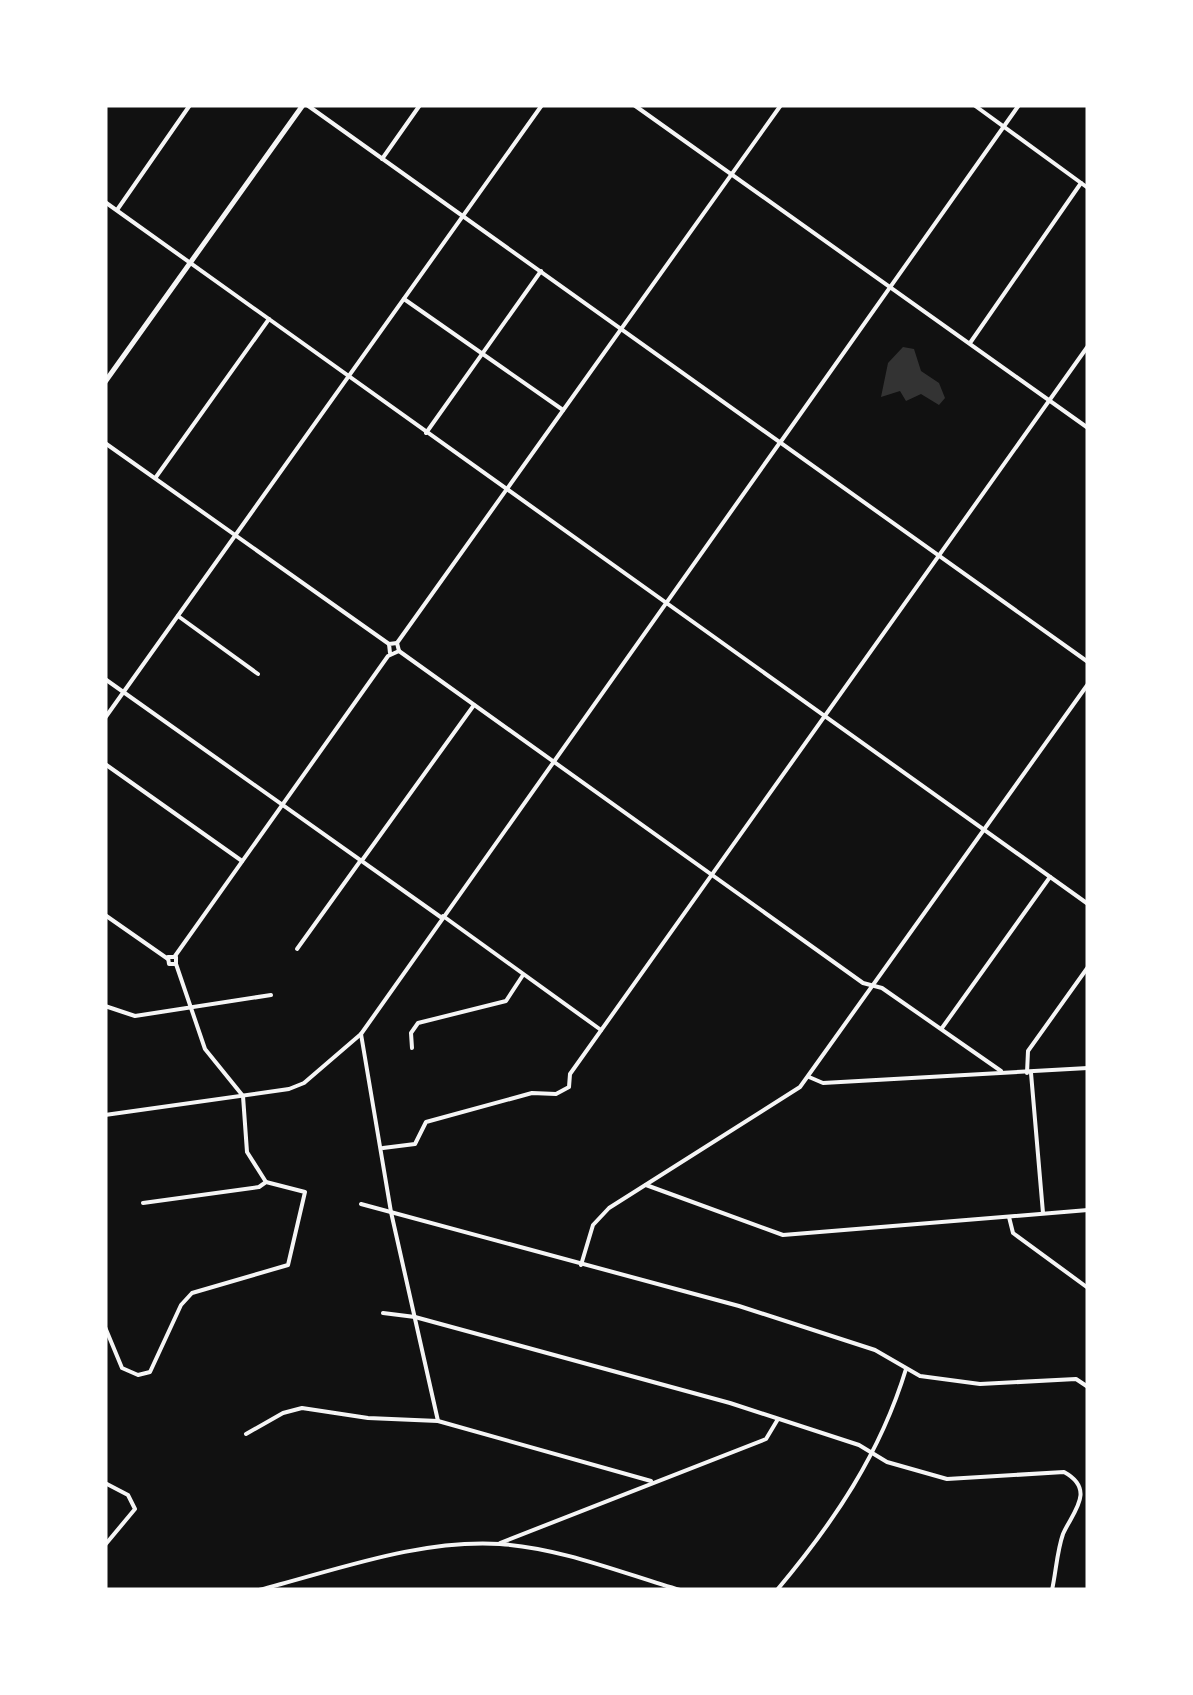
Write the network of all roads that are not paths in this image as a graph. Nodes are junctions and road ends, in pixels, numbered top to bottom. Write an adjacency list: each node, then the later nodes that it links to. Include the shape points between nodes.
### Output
1 (190, 105): 15 (street)
2 (305, 105): 10 (street); 17 (main road)
3 (420, 105): 10 (street)
4 (542, 105): 16 (street)
5 (634, 105): 11 (street)
6 (781, 105): 11 (street)
7 (974, 105): 9 (street)
8 (1019, 105): 9 (street)
9 (1004, 126): 12 (street); 19 (street)
10 (382, 159): 16 (street)
11 (732, 174): 19 (street); 22 (street)
12 (1081, 183): 13 (street); 23 (street)
13 (1088, 188)
14 (105, 202): 15 (street)
15 (116, 210): 17 (street)
16 (463, 216): 18 (street); 20 (street)
17 (191, 262): 21 (street); 27 (main road)
18 (542, 271): 22 (street); 25 (street)
19 (891, 286): 23 (street); 32 (street)
20 (404, 298): 25 (street); 26 (street)
21 (270, 318): 26 (street); 34 (street)
22 (622, 328): 29 (street); 32 (street)
23 (970, 343): 28 (street)
24 (1088, 346): 28 (street)
25 (483, 354): 29 (street); 31 (street)
26 (348, 376): 31 (street); 36 (street)
27 (105, 382)
28 (1049, 399): 30 (street); 37 (street)
29 (563, 410): 35 (street)
30 (1088, 428)
31 (426, 433): 35 (street)
32 (782, 440): 37 (street); 38 (street)
33 (105, 443): 34 (street)
34 (155, 478): 36 (street)
35 (506, 490): 38 (street); 40 (street)
36 (236, 535): 39 (street); 41 (street)
37 (939, 554): 44 (street); 50 (street)
38 (665, 604): 50 (street); 52 (street)
39 (178, 616): 45 (street); 48 (street)
40 (398, 643): 41 (street); 42 (street)
41 (389, 644): 43 (street)
42 (399, 651): 43 (street); 49 (street)
43 (390, 653): 54 (street)
44 (1088, 662)
45 (258, 674)
46 (105, 679): 48 (street)
47 (1088, 684): 55 (street)
48 (123, 692): 51 (street); 54 (street)
49 (474, 705): 52 (street); 56 (street)
50 (824, 716): 55 (street); 58 (street)
51 (105, 718)
52 (552, 762): 58 (street); 62 (street)
53 (105, 764): 57 (street)
54 (280, 804): 56 (street); 57 (street)
55 (982, 829): 59 (street); 69 (street)
56 (361, 860): 62 (street); 63 (street)
57 (242, 861): 64 (street)
58 (712, 875): 69 (street); 74 (street)
59 (1050, 877): 60 (street); 73 (street)
60 (1088, 904)
61 (105, 915): 65 (street)
62 (443, 917): 68 (street); 75 (street)
63 (297, 949)
64 (175, 956): 65 (street); 66 (street)
65 (168, 959): 66 (street)
66 (176, 964): 72 (street)
67 (1088, 968): 79 (street, via 1028,1052)
68 (524, 974): 74 (street); 76 (street, via 506,1001 418,1023)
69 (872, 986): 73 (street); 80 (street)
70 (271, 995): 72 (street)
71 (105, 1006): 72 (street, via 130,1016)
72 (194, 1008): 81 (street, via 205,1049)
73 (941, 1029): 78 (street)
74 (601, 1030): 83 (street, via 570,1074 569,1086 556,1094 518,1096 426,1122 415,1144)
75 (361, 1034): 81 (street, via 304,1083); 83 (street)
76 (412, 1048)
77 (1088, 1068): 79 (street)
78 (1000, 1071): 79 (street); 80 (street, via 823,1083)
79 (1029, 1073): 90 (street)
80 (809, 1076): 85 (street)
81 (243, 1096): 82 (street); 84 (street, via 248,1152)
82 (105, 1115)
83 (383, 1148): 89 (street)
84 (266, 1182): 86 (street); 96 (street, via 305,1192 288,1266 192,1293 150,1372 122,1368)
85 (646, 1185): 91 (street, via 783,1235); 92 (street, via 599,1218)
86 (144, 1202)
87 (361, 1204): 89 (street)
88 (1088, 1210): 90 (street)
89 (391, 1212): 92 (street); 95 (street)
90 (1043, 1214): 91 (street)
91 (1008, 1217): 93 (street, via 1013,1233)
92 (581, 1265): 97 (street, via 739,1306 876,1350)
93 (1088, 1288)
94 (382, 1314): 95 (street)
95 (415, 1317): 101 (street); 102 (street)
96 (105, 1327)
97 (906, 1369): 99 (street, via 974,1384); 104 (street)
98 (1088, 1375): 99 (street)
99 (1076, 1378): 100 (street)
100 (1088, 1387)
101 (778, 1419): 104 (street); 105 (street, via 766,1439)
102 (438, 1420): 103 (street, via 302,1408); 105 (street)
103 (246, 1434)
104 (874, 1454): 111 (street, via 826,1533); 112 (street, via 951,1480 1056,1470 1070,1475 1078,1485 1076,1517 1064,1530)
105 (651, 1481): 108 (street)
106 (105, 1483): 107 (street, via 128,1495 135,1510)
107 (105, 1544)
108 (499, 1544): 109 (street, via 423,1549); 110 (street)
109 (259, 1590)
110 (680, 1590)
111 (777, 1590)
112 (1052, 1590)

